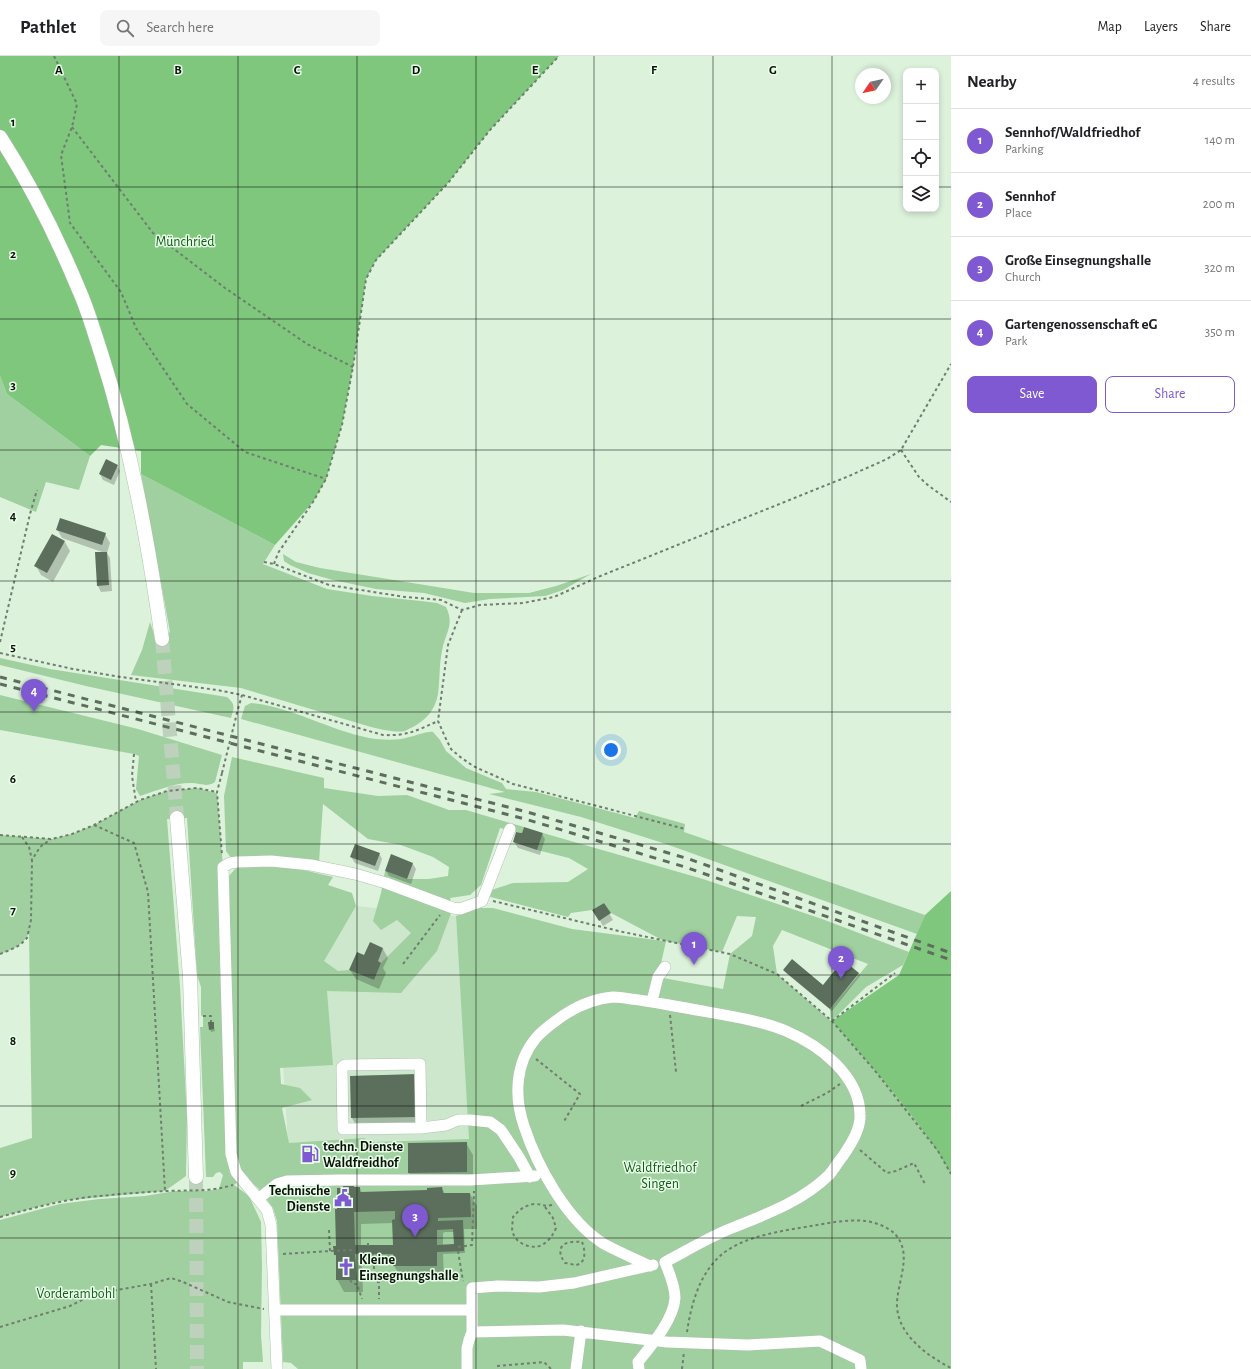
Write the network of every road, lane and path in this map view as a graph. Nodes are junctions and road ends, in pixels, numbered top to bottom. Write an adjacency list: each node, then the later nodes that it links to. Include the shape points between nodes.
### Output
1 (559, 56): 6 (path, via 490,130 448,183 376,260 366,279)
2 (56, 57): 3 (path, via 77,104)
3 (72, 128): 6 (path, via 153,233 225,288 307,344); 8 (path, via 60,155 70,223 121,292 136,328 187,404 245,452)
4 (0, 137): 14 (main road, via 40,206 79,290 114,391 146,534)
5 (951, 364): 7 (path)
6 (353, 367): 8 (path, via 342,425)
7 (901, 450): 10 (path, via 919,477); 13 (path, via 849,476 554,597 523,603 480,605)
8 (326, 479): 12 (path, via 278,553)
9 (37, 490): 15 (path)
10 (951, 502)
11 (264, 562): 12 (path)
12 (274, 564): 13 (path, via 329,585 441,600)
13 (462, 610): 18 (path, via 448,645)
14 (162, 639)
15 (0, 642)
16 (0, 653): 17 (path, via 73,670)
17 (242, 695): 18 (path, via 383,735 398,736 410,733); 20 (path, bridge)
18 (438, 721): 25 (path, via 452,749 459,756 473,766 513,784)
19 (134, 754): 21 (path, via 132,776)
20 (217, 792): 21 (path, via 197,788 167,791); 30 (path)
21 (136, 802): 23 (path)
22 (176, 818): 49 (main road, via 190,977)
23 (94, 825): 28 (path); 54 (path, via 134,843 148,892)
24 (510, 829): 31 (lane)
25 (685, 829)
26 (0, 835): 27 (path)
27 (22, 837): 28 (path); 29 (path, via 29,847)
28 (52, 839): 29 (path, via 40,847)
29 (32, 860): 33 (path, via 31,920 27,938 20,945)
30 (223, 867): 32 (lane, via 237,862 271,861 311,865 386,883); 51 (lane, via 232,1154 236,1172)
31 (482, 901): 32 (lane, via 460,909); 39 (path, via 495,901 622,932 730,954 777,974)
32 (447, 906): 34 (path)
33 (0, 954)
34 (403, 964)
35 (665, 967): 37 (lane, via 658,977)
36 (895, 973): 39 (path)
37 (652, 1001): 38 (lane); 40 (lane, via 614,997 586,1002 545,1029)
38 (667, 1004): 41 (path, via 672,1024); 42 (lane, via 730,1016 787,1031 817,1047)
39 (832, 1021): 47 (path, via 938,1151)
40 (528, 1052): 44 (path, via 580,1094); 48 (lane, via 518,1077 519,1111 531,1146)
41 (676, 1072)
42 (848, 1076): 43 (path, via 827,1093); 68 (lane, via 856,1093 861,1114 857,1133 831,1173 783,1208 726,1231)
43 (801, 1106)
44 (563, 1123)
45 (421, 1128): 45 (lane, via 343,1129 342,1068 346,1065 420,1064); 50 (lane, via 446,1125 458,1120 490,1122 501,1130)
46 (868, 1157): 53 (path, via 886,1173 914,1163)
47 (951, 1174)
48 (546, 1176): 50 (lane); 56 (lane)
49 (196, 1177)
50 (530, 1177): 52 (lane)
51 (242, 1179): 54 (path, via 220,1189); 55 (lane)
52 (474, 1180): 55 (lane, via 287,1181 277,1184); 62 (path, via 472,1245)
53 (924, 1184)
54 (165, 1191): 58 (path, via 60,1201)
55 (258, 1199): 67 (lane, via 267,1210)
56 (563, 1202): 57 (path); 60 (lane, via 582,1226)
57 (546, 1206): 57 (path, via 536,1204 522,1208 513,1217 513,1233 518,1242 529,1247 541,1246 551,1238 556,1228)
58 (0, 1218)
59 (329, 1230): 64 (path)
60 (594, 1235): 61 (path); 69 (lane, via 602,1243)
61 (582, 1242): 61 (path, via 565,1243 561,1248 560,1256 566,1263 581,1263 585,1249)
62 (458, 1246)
63 (355, 1250): 64 (path)
64 (330, 1251): 67 (path)
65 (458, 1251): 72 (path, via 463,1283)
66 (373, 1254): 75 (path, via 375,1282 379,1282)
67 (272, 1255): 73 (lane)
68 (665, 1262): 69 (lane); 80 (lane, via 675,1298 670,1316)
69 (650, 1266): 72 (lane, via 574,1283 539,1287)
70 (350, 1280): 74 (path, via 357,1284 362,1296)
71 (151, 1284): 73 (path, via 171,1278 228,1302); 77 (path, via 94,1294 70,1306); 84 (path)
72 (472, 1288): 76 (lane)
73 (275, 1310): 74 (lane); 85 (lane)
74 (363, 1310): 75 (lane)
75 (379, 1310): 76 (lane)
76 (472, 1310): 79 (lane)
77 (0, 1327)
78 (580, 1331): 79 (lane); 80 (lane); 88 (lane)
79 (472, 1332): 86 (lane, via 468,1340)
80 (655, 1340): 81 (lane); 89 (lane, via 638,1362)
81 (685, 1343): 83 (path, via 695,1297 703,1279 720,1256 755,1237 832,1222 866,1221 894,1233 902,1246 904,1257 897,1307 901,1322 922,1350); 90 (path); 91 (lane, via 748,1345 820,1341 860,1360)
82 (497, 1366): 87 (path, via 544,1362)
83 (951, 1368)
84 (156, 1369)
85 (277, 1369)
86 (467, 1369)
87 (551, 1369)
88 (576, 1369)
89 (639, 1369)
90 (682, 1369)
91 (861, 1369)

